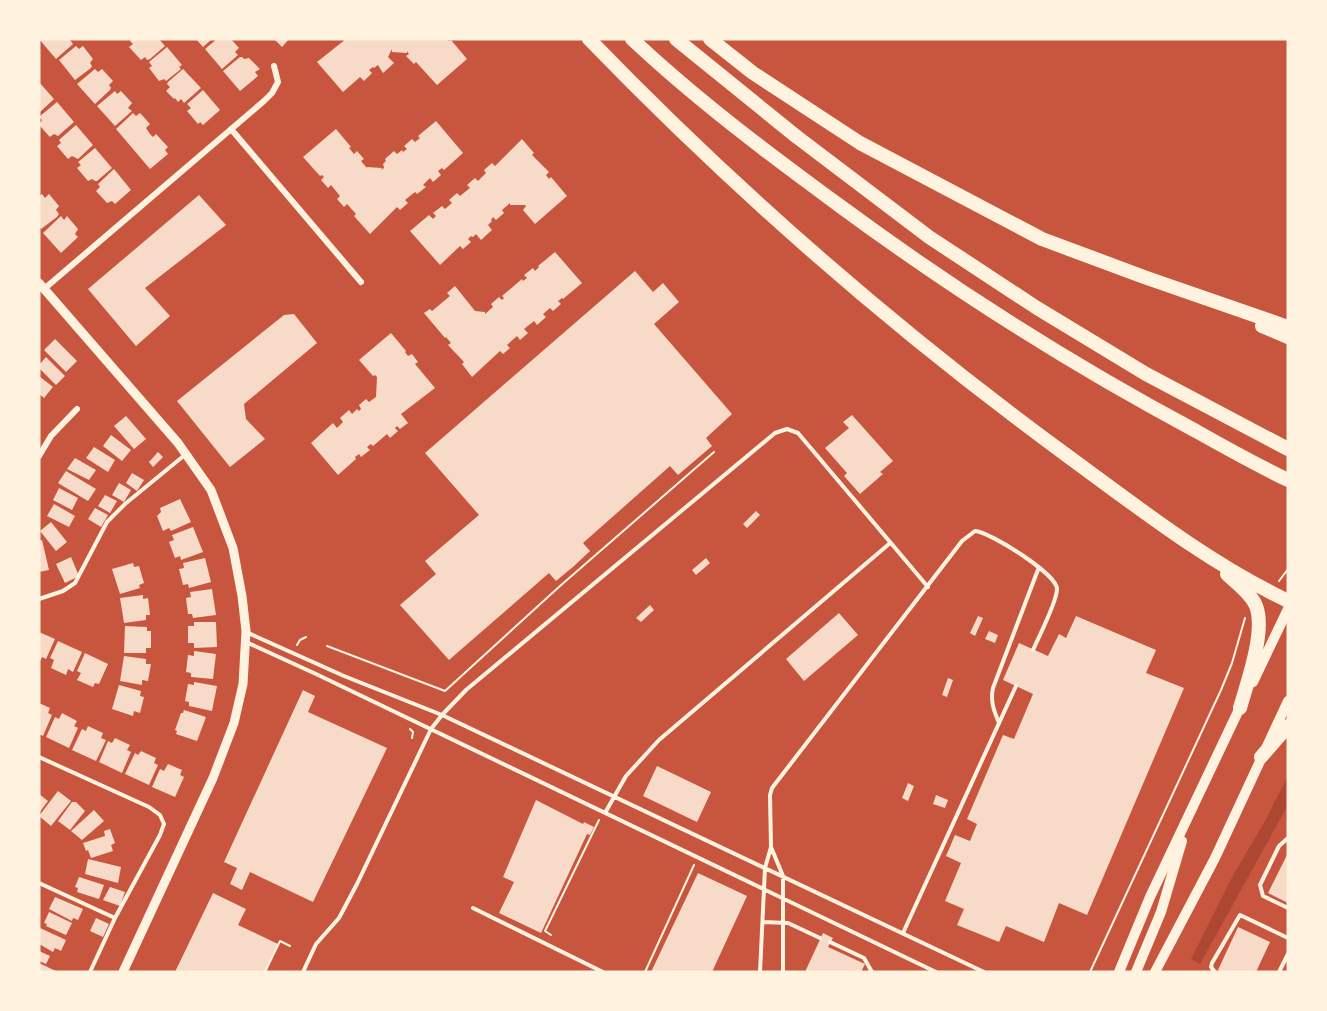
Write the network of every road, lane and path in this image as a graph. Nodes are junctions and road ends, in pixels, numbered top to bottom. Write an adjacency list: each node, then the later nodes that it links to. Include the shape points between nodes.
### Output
1 (589, 39): 21 (highway, via 716,162 872,303 1029,428)
2 (632, 39): 19 (highway, via 770,155 910,258 1132,398)
3 (676, 39): 13 (highway, via 929,237 1146,374)
4 (710, 39): 7 (highway, via 753,73 869,149 1042,239)
5 (274, 66): 6 (street, via 278,75 276,87)
6 (231, 129): 8 (street); 9 (street)
7 (1144, 277): 10 (highway); 11 (highway)
8 (361, 282)
9 (40, 284): 15 (street)
10 (1288, 327)
11 (1288, 337)
12 (77, 409): 16 (street, via 51,436)
13 (1288, 449)
14 (714, 452): 18 (path)
15 (186, 454): 28 (lane, via 116,512 102,530 75,584); 32 (street, via 211,490 233,548)
16 (39, 456)
17 (695, 461): 18 (path)
18 (699, 466): 25 (path)
19 (1288, 480)
20 (889, 544): 27 (lane); 41 (lane, via 798,433 782,429 466,690); 47 (lane, via 659,740 631,770)
21 (1208, 556): 29 (highway); 40 (highway, via 1257,607 1258,638)
22 (574, 566): 25 (path)
23 (1040, 567): 27 (lane, via 975,531 962,541); 37 (lane, via 1057,587); 42 (lane, via 993,688 993,710)
24 (1288, 569): 26 (path)
25 (578, 571): 36 (path, via 445,691)
26 (1277, 583)
27 (928, 587): 52 (lane, via 772,788)
28 (39, 599)
29 (1288, 601)
30 (1288, 609): 40 (main road)
31 (1252, 613): 82 (path, via 1245,618 1221,690)
32 (246, 631): 34 (street); 41 (lane)
33 (306, 637): 35 (path)
34 (245, 642): 44 (lane); 72 (street, via 243,684 222,756)
35 (297, 645)
36 (327, 646)
37 (1033, 650)
38 (1016, 686): 42 (lane)
39 (1288, 701): 46 (main road)
40 (1240, 708): 48 (main road)
41 (442, 715): 44 (lane); 47 (lane)
42 (999, 723): 64 (lane)
43 (1288, 726): 46 (highway)
44 (431, 729): 49 (lane); 74 (lane, via 357,884 339,918 316,944)
45 (39, 757): 61 (lane, via 160,815 164,824 160,835)
46 (1261, 757): 85 (main road, via 1215,858)
47 (614, 796): 49 (lane); 54 (lane)
48 (1194, 803): 83 (main road); 84 (main road, via 1161,912)
49 (605, 813): 57 (lane)
50 (599, 820): 65 (path, via 545,932)
51 (1288, 838): 60 (lane, via 1260,885 1263,896)
52 (771, 847): 54 (lane); 55 (lane)
53 (694, 865): 76 (path)
54 (765, 868): 55 (lane); 57 (lane)
55 (783, 876): 58 (lane); 64 (lane)
56 (39, 883): 61 (lane)
57 (765, 889): 58 (lane); 62 (lane)
58 (784, 898): 63 (lane); 80 (lane)
59 (473, 908): 75 (lane)
60 (1288, 908)
61 (115, 918): 71 (lane)
62 (763, 921): 63 (lane); 77 (lane)
63 (783, 922): 66 (lane); 78 (lane)
64 (903, 933): 81 (lane)
65 (551, 935)
66 (820, 938)
67 (1288, 938): 86 (lane, via 1240,915 1212,963)
68 (830, 942): 79 (lane, via 864,958)
69 (290, 946): 73 (path, via 280,941)
70 (1288, 954): 87 (lane)
71 (90, 972)
72 (123, 972)
73 (266, 972)
74 (303, 972)
75 (603, 972)
76 (645, 972)
77 (759, 972)
78 (783, 972)
79 (872, 972)
80 (936, 972)
81 (984, 972)
82 (1090, 972)
83 (1119, 972)
84 (1137, 972)
85 (1155, 972)
86 (1215, 972)
87 (1279, 972)

